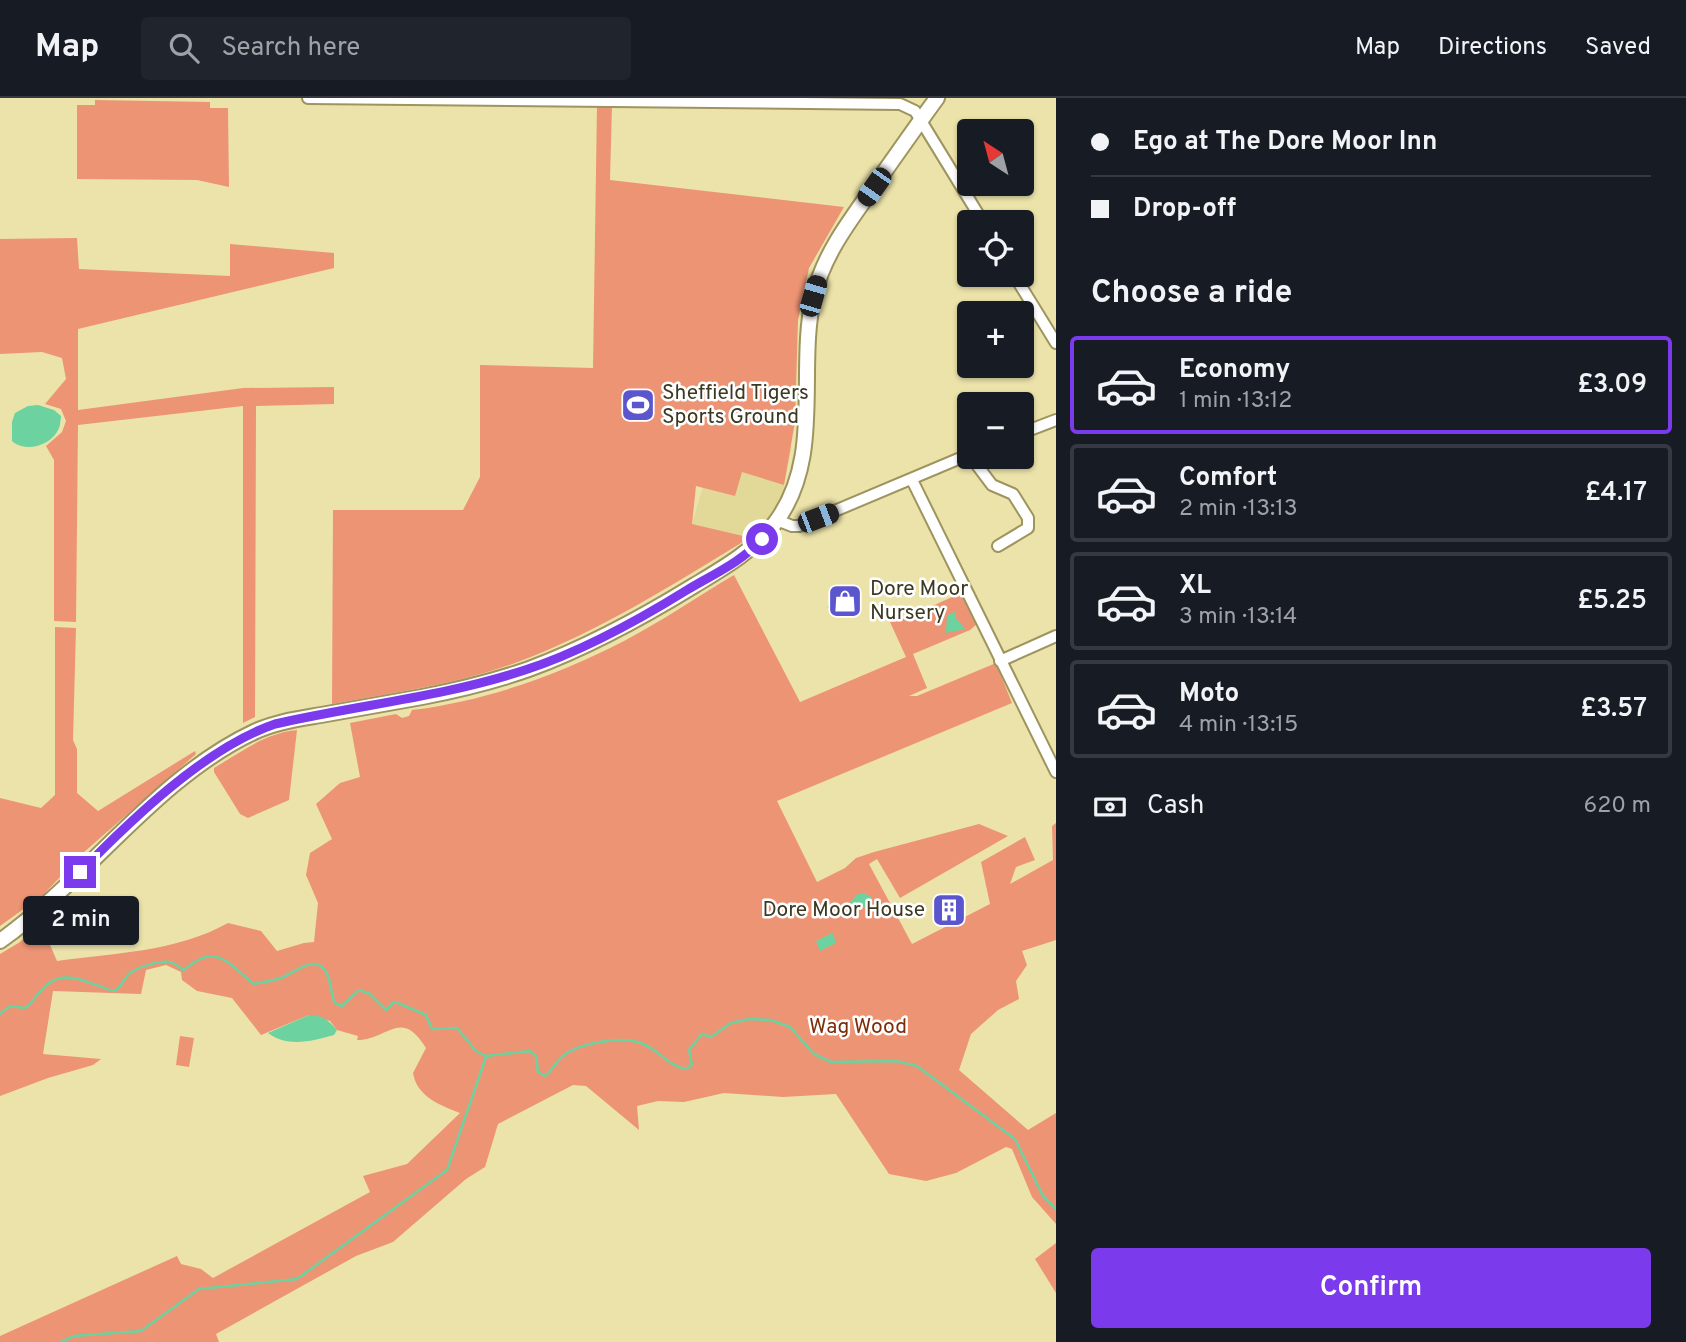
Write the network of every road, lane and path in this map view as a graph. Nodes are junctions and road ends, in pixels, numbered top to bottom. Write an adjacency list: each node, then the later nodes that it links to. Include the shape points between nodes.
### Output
1 (308, 98): 3 (street, via 892,103 910,107)
2 (937, 98): 3 (main road)
3 (921, 120): 4 (street); 12 (main road, via 838,237 820,273 809,319 802,456 793,490)
4 (976, 210)
5 (1021, 287): 6 (street)
6 (1056, 343)
7 (1056, 419): 8 (street)
8 (1034, 428)
9 (957, 461): 11 (street)
10 (980, 469): 13 (street, via 992,485 1013,494 1028,518 1028,528)
11 (912, 480): 12 (street, via 799,526); 15 (street)
12 (778, 520): 17 (main road, via 760,542 675,598 546,662 426,696 275,724 240,739 151,806 52,901)
13 (998, 546)
14 (1056, 636): 15 (street)
15 (1000, 661): 16 (street)
16 (1056, 772)
17 (0, 941)

